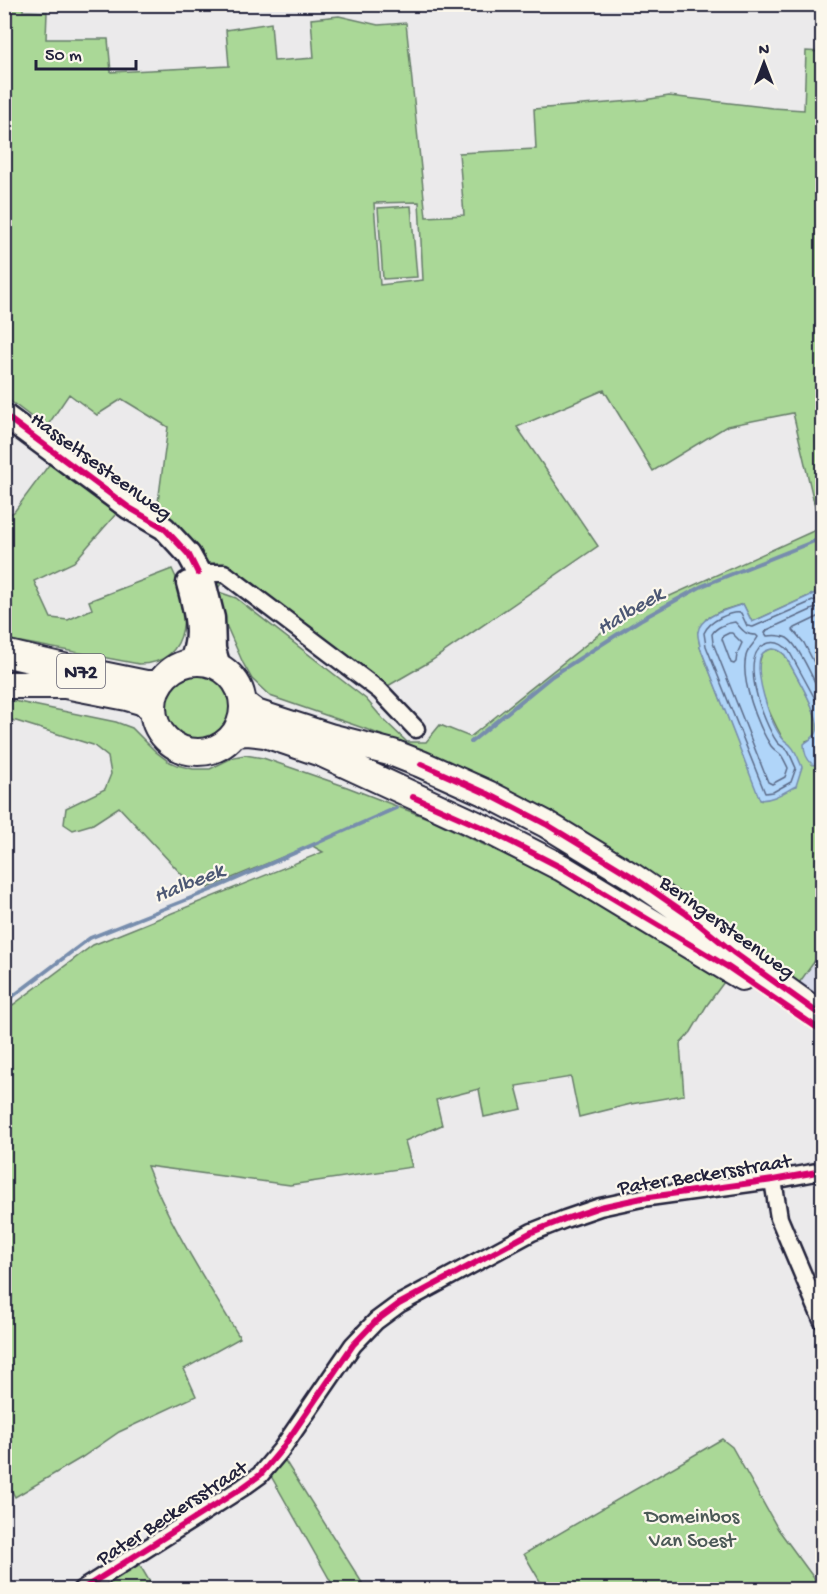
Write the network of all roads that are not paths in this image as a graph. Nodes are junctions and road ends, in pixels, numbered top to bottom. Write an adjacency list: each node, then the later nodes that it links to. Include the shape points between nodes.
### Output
1 (4, 415): 2 (street, Hasseltsesteenweg)
2 (128, 507): 3 (street, Hasseltsesteenweg, via 164,528 189,555); 5 (street, Hasseltsesteenweg, via 175,559 187,580 197,633 196,651)
3 (198, 573): 6 (street, Hasseltsesteenweg, via 213,618); 10 (street, via 224,573 380,691)
4 (4, 652): 8 (main road, N72, via 146,684)
5 (190, 662): 6 (main road); 8 (main road, via 167,674)
6 (219, 667): 9 (main road, via 232,676)
7 (4, 685): 8 (main road, N72, via 65,685 141,701)
8 (156, 696): 11 (main road, via 155,722 172,744 185,750 213,750)
9 (244, 704): 11 (main road); 12 (main road)
10 (416, 729)
11 (236, 733): 12 (main road)
12 (326, 745): 13 (main road, Beringersteenweg, via 393,753 546,824 686,913); 14 (main road, Beringersteenweg, via 562,868 728,967)
13 (822, 1016)
14 (822, 1031)
15 (822, 1171): 16 (street, Pater Beckersstraat)
16 (772, 1180): 17 (street, via 779,1218); 18 (street, Pater Beckersstraat, via 600,1207 532,1232 399,1304 352,1346 282,1450 260,1475)
17 (822, 1320)
18 (81, 1590)

